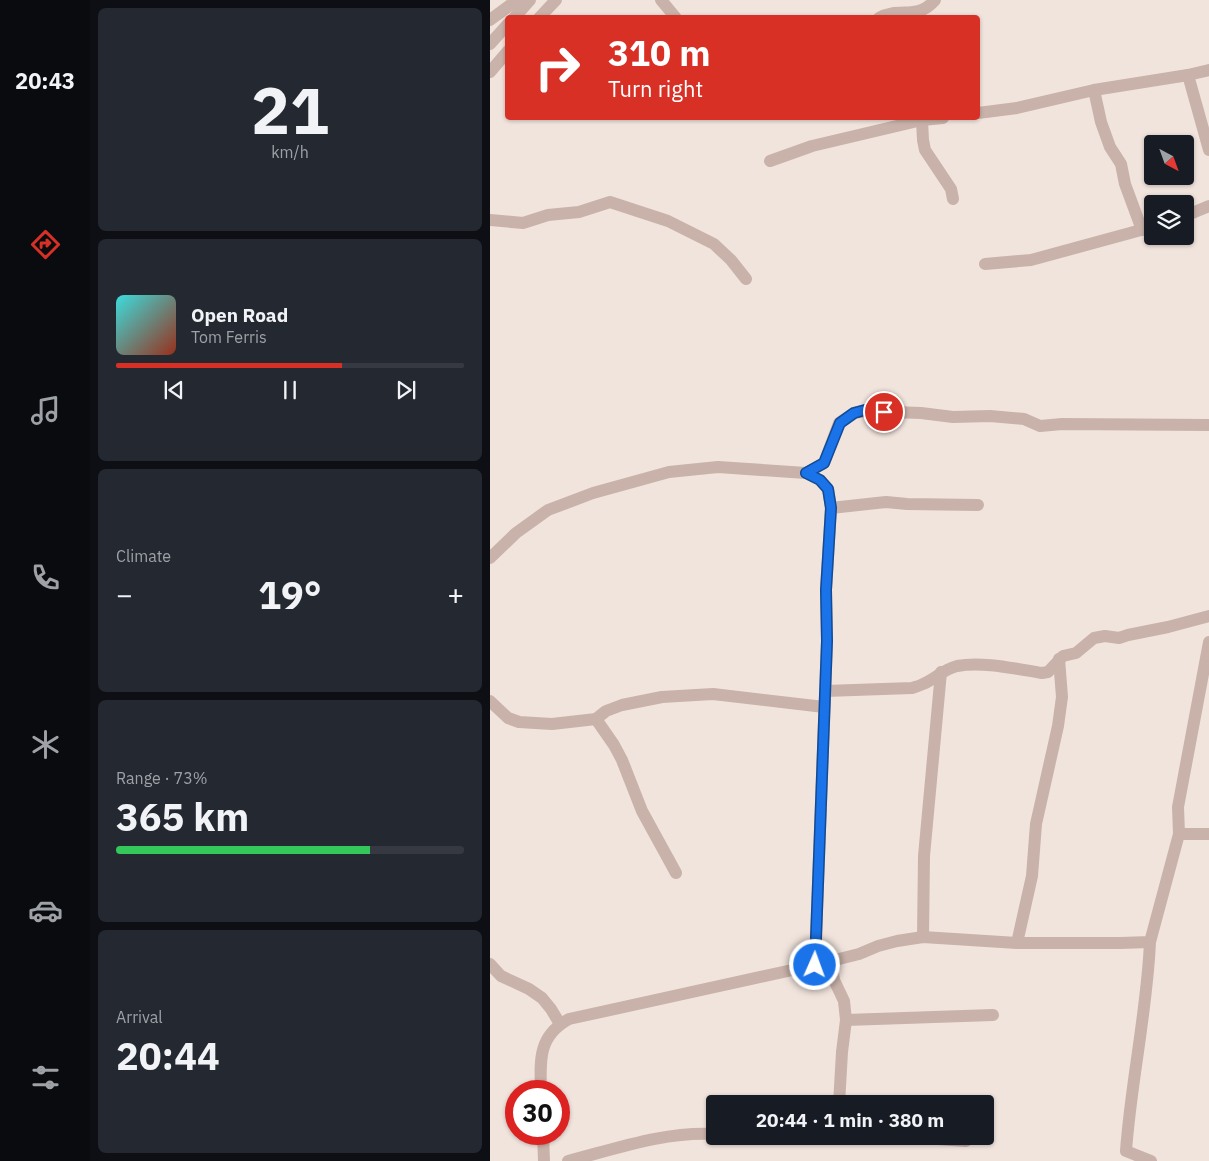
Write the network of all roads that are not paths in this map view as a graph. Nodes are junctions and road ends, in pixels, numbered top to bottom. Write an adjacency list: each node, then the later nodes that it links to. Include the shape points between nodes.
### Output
1 (517, 0): 10 (street)
2 (530, 0): 6 (street)
3 (556, 0): 7 (street)
4 (660, 0): 8 (street)
5 (935, 0): 9 (street, via 917,12)
6 (517, 15)
7 (542, 15)
8 (673, 15)
9 (886, 15)
10 (490, 20)
11 (505, 27): 12 (street)
12 (490, 44)
13 (505, 54): 15 (street)
14 (1209, 70): 16 (street)
15 (490, 72)
16 (1188, 75): 17 (street); 20 (street)
17 (1094, 90): 18 (street, via 1017,108); 26 (street, via 1110,147)
18 (980, 113)
19 (922, 120): 21 (street, via 812,146); 22 (street, via 925,150 951,188)
20 (1209, 150)
21 (770, 161)
22 (953, 199)
23 (1209, 206): 24 (street)
24 (1194, 212)
25 (490, 220): 29 (street, via 523,223 610,202 668,221 714,244)
26 (1144, 222)
27 (1144, 229): 28 (street, via 1031,260)
28 (985, 264)
29 (746, 279)
30 (1208, 425): 31 (street, via 1040,426 1024,419 865,410 840,423 824,463)
31 (806, 473): 33 (street, via 820,480 828,489); 34 (street, via 718,467 669,472 593,493 548,510 516,533)
32 (978, 505): 33 (street, via 886,502)
33 (831, 508): 39 (street)
34 (490, 558)
35 (1209, 616): 37 (street, via 1119,638 1094,638 1076,653)
36 (1209, 642): 43 (street, via 1178,807)
37 (1059, 659): 38 (street, via 1042,674 971,665); 48 (street, via 1062,697 1058,726 1036,824 1032,876)
38 (942, 672): 39 (street, via 912,688); 46 (street, via 924,856)
39 (825, 691): 41 (street)
40 (490, 702): 42 (street, via 508,718 519,722 552,724)
41 (824, 707): 42 (street, via 713,694 662,697 622,705); 51 (street)
42 (596, 719): 45 (street, via 622,760 642,811)
43 (1179, 834): 44 (street); 47 (street)
44 (1209, 834)
45 (676, 872)
46 (923, 937): 48 (street); 49 (street, via 897,941)
47 (1150, 942): 48 (street); 59 (street, via 1149,973)
48 (1017, 943)
49 (831, 961): 51 (street); 53 (street, via 834,980 844,1001)
50 (490, 964): 54 (street, via 501,976 542,998)
51 (815, 965): 54 (street, via 569,1019)
52 (993, 1015): 53 (street)
53 (846, 1020): 56 (street)
54 (560, 1024): 55 (street, via 551,1032 542,1051)
55 (541, 1080)
56 (840, 1095)
57 (706, 1133): 61 (street, via 670,1136)
58 (543, 1145): 60 (street)
59 (1125, 1156): 62 (street)
60 (544, 1161)
61 (568, 1161)
62 (1151, 1161)

